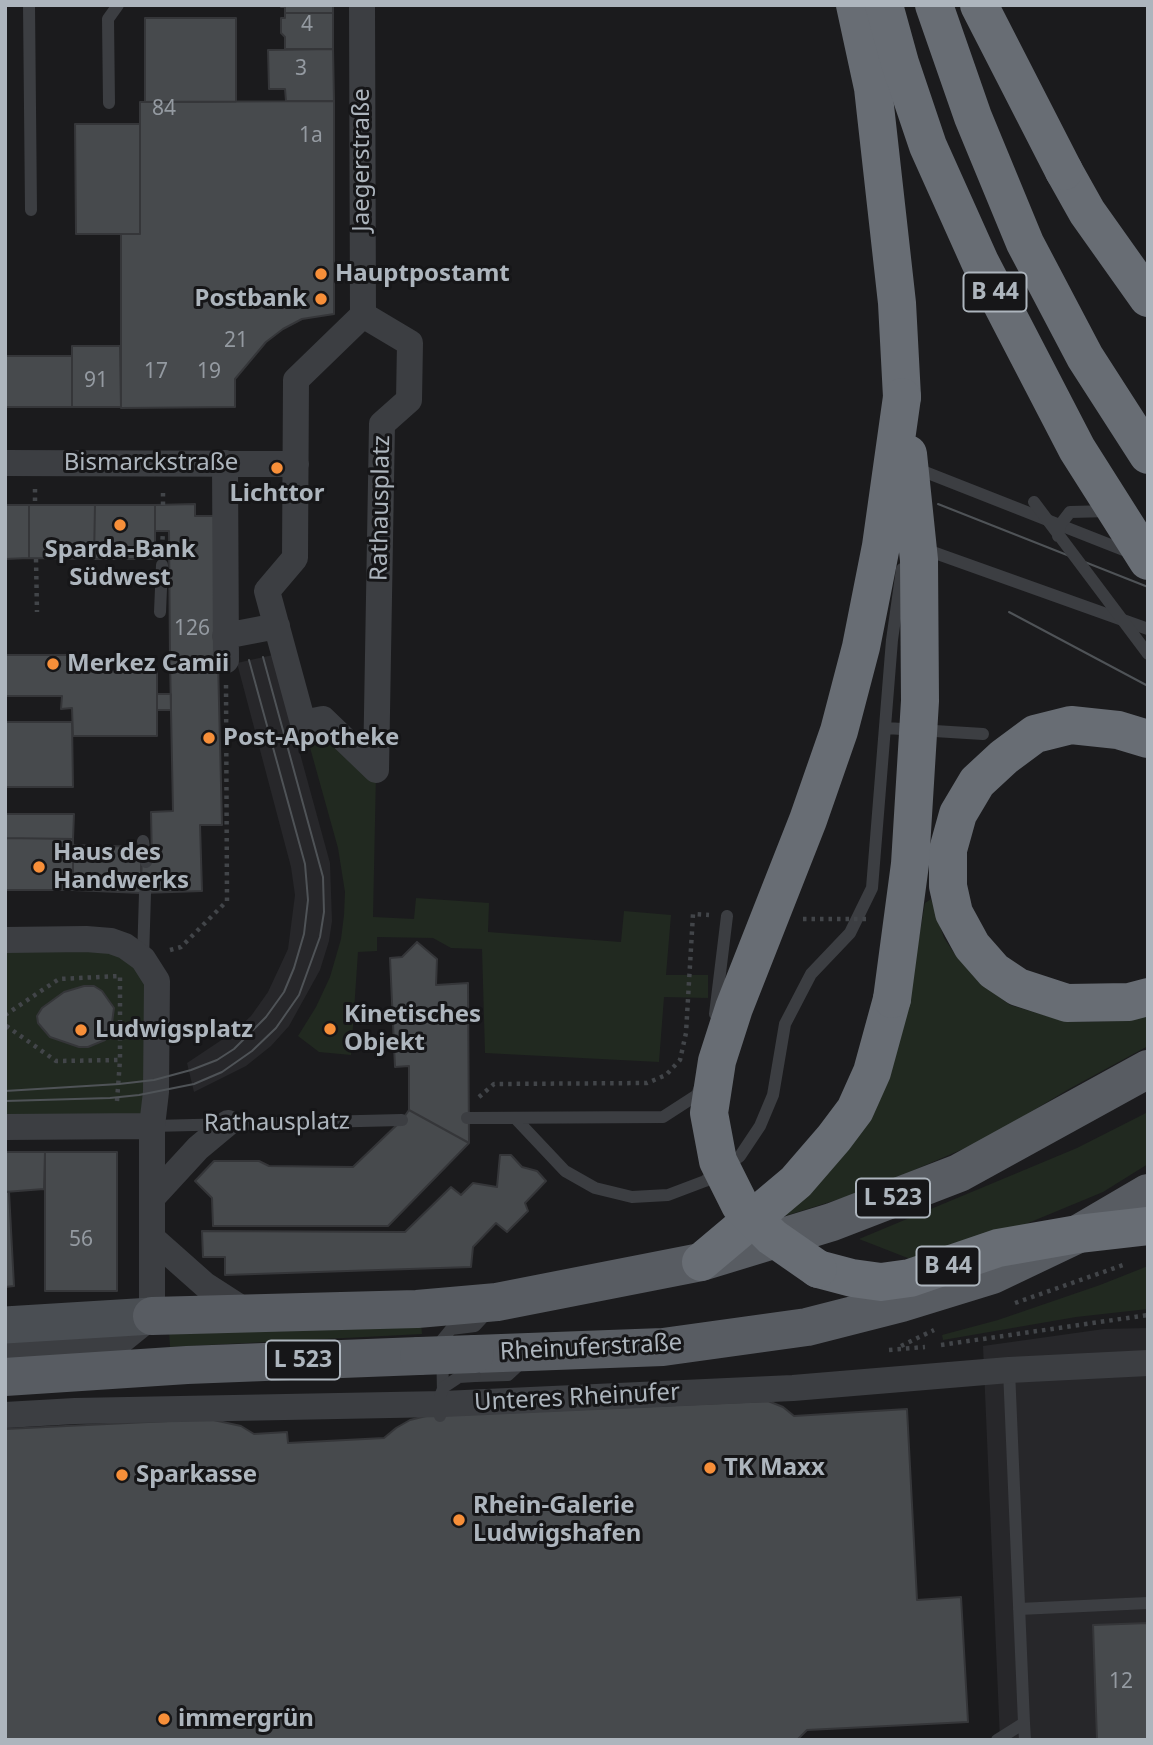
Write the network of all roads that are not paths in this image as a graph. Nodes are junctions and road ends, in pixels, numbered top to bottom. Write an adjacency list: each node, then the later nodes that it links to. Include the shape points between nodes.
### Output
1 (29, 5): 9 (lane)
2 (118, 5): 8 (lane, via 108,19)
3 (362, 5): 11 (street, Jaegerstraße)
4 (855, 5): 12 (highway, via 873,88 897,303)
5 (884, 5): 21 (highway, B 44, bridge, via 928,146 980,262 1077,449)
6 (934, 5): 13 (highway, B 44, via 973,117 1025,243 1085,357)
7 (979, 5): 10 (highway, bridge, via 1087,212)
8 (109, 103)
9 (31, 210)
10 (1148, 298)
11 (363, 315): 16 (street, Rathausplatz, via 296,380); 24 (street, Rathausplatz, via 410,343 409,400 382,424 376,770 323,719 303,723)
12 (902, 397): 47 (highway, B 44, bridge, via 881,546 839,731 716,1061 709,1113 718,1161 740,1205 772,1237 818,1269 862,1280 901,1279 998,1248); 49 (highway, bridge, via 919,559 920,701 910,864 892,999 872,1072 855,1110 796,1182)
13 (1148, 455)
14 (5, 463): 15 (street, Bismarckstraße)
15 (225, 463): 16 (street, Bismarckstraße); 24 (street, via 226,648)
16 (296, 464): 24 (street, Rathausplatz, via 295,558 267,591)
17 (1034, 502): 19 (lane, bridge)
18 (1138, 515): 19 (lane, bridge, via 1070,512)
19 (1058, 536): 26 (lane, bridge)
20 (906, 543): 21 (lane, via 916,466); 25 (lane); 27 (lane)
21 (1148, 560)
22 (162, 565): 23 (lane)
23 (160, 612)
24 (277, 626)
25 (1148, 629)
26 (1148, 654)
27 (886, 728): 28 (lane); 39 (lane, via 872,888 850,933 811,974 785,1024 773,1095 740,1156 705,1181 668,1195 632,1197 595,1188 565,1171)
28 (983, 734)
29 (1148, 739): 36 (highway, via 1071,725 1035,734 977,782 958,814 948,850 954,913 993,971 1018,987 1067,1003 1129,1002)
30 (143, 841): 31 (lane)
31 (146, 862)
32 (145, 893): 35 (lane)
33 (727, 916): 39 (lane, via 709,1063 697,1095 663,1117)
34 (5, 940): 35 (street, via 111,941)
35 (143, 959): 42 (street, via 157,981)
36 (1148, 997)
37 (1148, 1069): 49 (main road, Rheinuferstraße / L 523, via 959,1173 832,1222)
38 (467, 1118): 39 (lane)
39 (515, 1118)
40 (402, 1120): 41 (lane, Rathausplatz)
41 (228, 1123): 42 (lane, Rathausplatz); 45 (street)
42 (152, 1126): 43 (street); 45 (street)
43 (5, 1127)
44 (1148, 1193): 47 (main road, Rheinuferstraße / L 523)
45 (152, 1198): 48 (street)
46 (1148, 1226): 47 (highway, B 44)
47 (1078, 1234): 56 (main road, Rheinuferstraße / L 523, via 992,1275 807,1327 663,1347 532,1353)
48 (152, 1238): 51 (street, via 205,1285); 52 (street)
49 (701, 1262): 50 (main road, Rheinuferstraße / L 523)
50 (498, 1302): 51 (main road, Rheinuferstraße / L 523); 59 (lane, via 475,1326 451,1329 442,1340)
51 (251, 1314): 52 (main road, Rheinuferstraße / L 523)
52 (152, 1316): 53 (main road, Rheinuferstraße / L 523); 54 (street, via 120,1342)
53 (5, 1325)
54 (5, 1350)
55 (1148, 1363): 57 (street, Unteres Rheinufer)
56 (475, 1365): 58 (main road, Rheinuferstraße / L 523, bridge, via 419,1356); 59 (lane, bridge, via 444,1387)
57 (1009, 1370): 59 (street, Unteres Rheinufer); 62 (lane)
58 (5, 1377)
59 (442, 1412): 60 (street, Unteres Rheinufer, via 75,1411)
60 (5, 1415)
61 (1148, 1603): 62 (lane)
62 (1019, 1608): 63 (lane)
63 (1024, 1723): 64 (lane); 65 (lane)
64 (997, 1740)
65 (1025, 1740)

